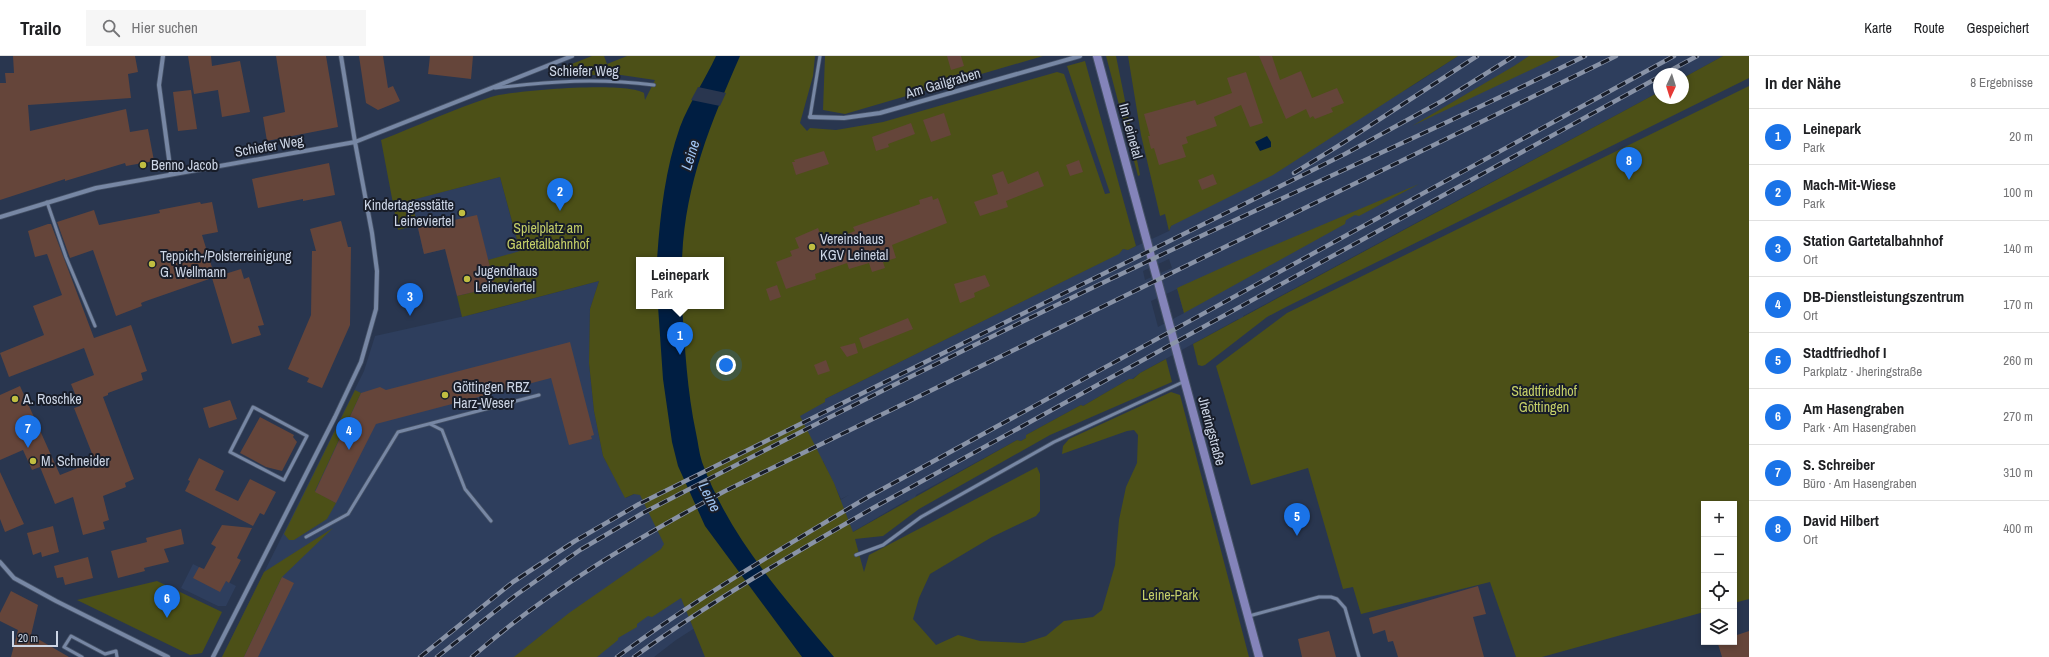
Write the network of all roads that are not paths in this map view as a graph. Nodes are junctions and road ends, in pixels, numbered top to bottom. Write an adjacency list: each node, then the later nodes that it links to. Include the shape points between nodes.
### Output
1 (163, 56): 11 (street, via 159,85)
2 (341, 56): 10 (street)
3 (572, 56): 8 (street, Schiefer Weg)
4 (820, 56): 9 (lane)
5 (1080, 56): 9 (street, Am Gailgraben, via 880,113 844,118)
6 (1097, 56): 13 (main road, Im Leinetal)
7 (654, 85): 8 (lane, Schiefer Weg, via 606,80 553,81)
8 (490, 89): 10 (street, Schiefer Weg)
9 (810, 117)
10 (355, 142): 11 (street, Schiefer Weg); 28 (street, via 377,271 376,309 368,338 361,362 335,417)
11 (171, 174): 12 (street, Schiefer Weg, via 96,188)
12 (47, 202): 14 (street, Schiefer Weg); 15 (lane, via 66,257)
13 (1140, 212): 16 (main road, Jheringstraße)
14 (0, 217)
15 (95, 326)
16 (1185, 381): 22 (lane, via 1054,442 922,517 883,545); 24 (main road, Jheringstraße)
17 (539, 394): 18 (lane)
18 (430, 424): 20 (lane, via 442,430 465,489); 21 (lane, via 398,432 348,514)
19 (230, 452): 19 (lane, via 284,480 307,436 253,407)
20 (491, 521)
21 (306, 537)
22 (856, 555)
23 (0, 562): 27 (street, via 14,578)
24 (1248, 616): 29 (main road, Jheringstraße); 30 (lane, via 1319,597 1332,597 1345,608)
25 (82, 657): 26 (lane, via 64,647 71,636 105,654 116,651)
26 (117, 657)
27 (168, 657)
28 (212, 657)
29 (1259, 657)
30 (1359, 657)

